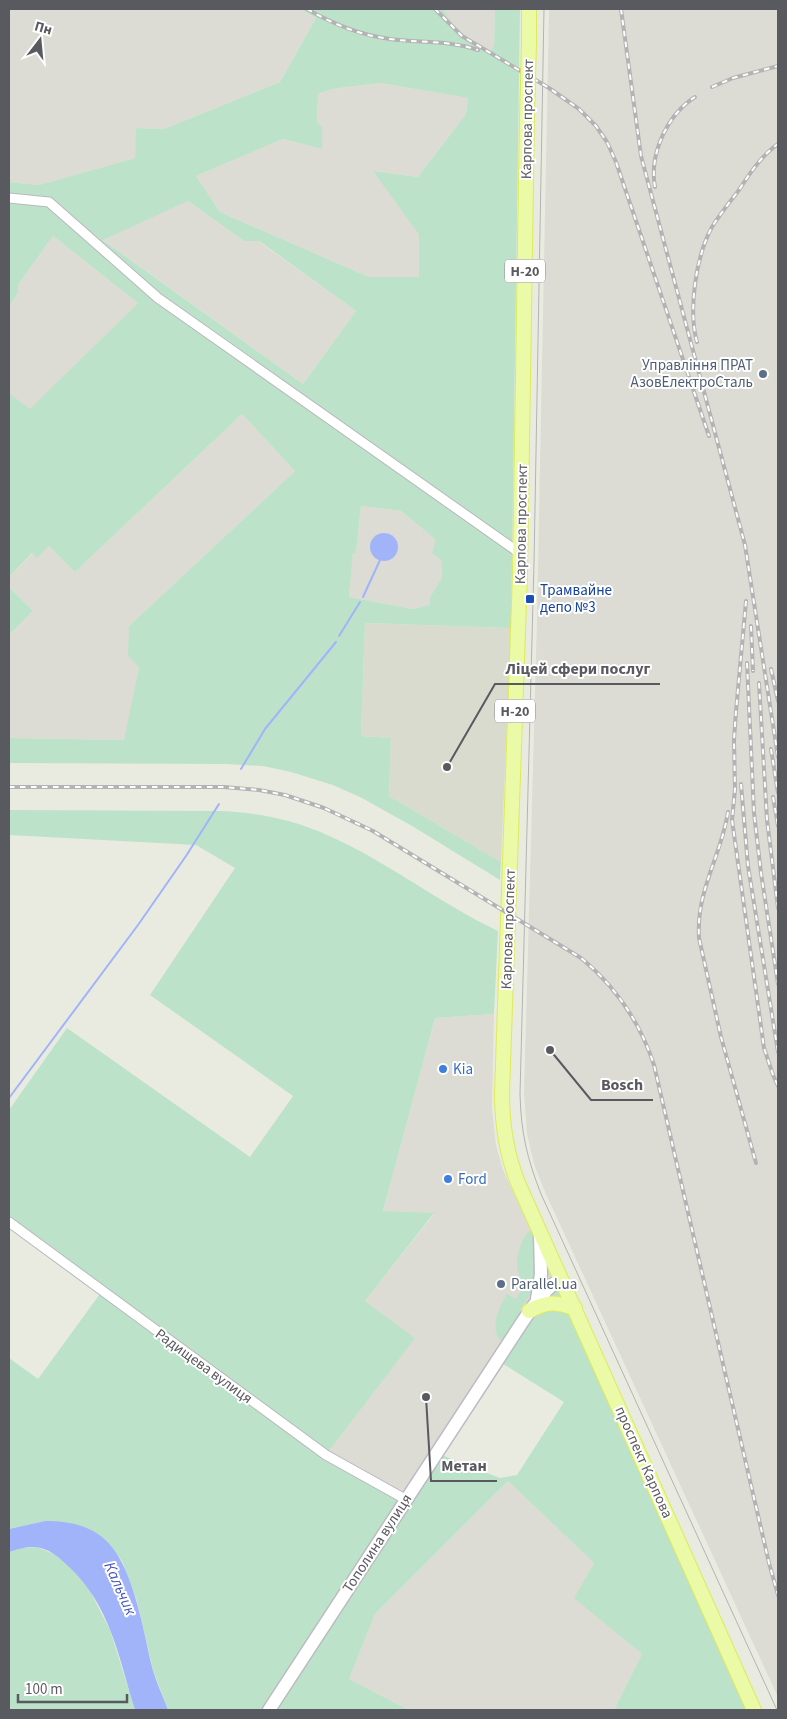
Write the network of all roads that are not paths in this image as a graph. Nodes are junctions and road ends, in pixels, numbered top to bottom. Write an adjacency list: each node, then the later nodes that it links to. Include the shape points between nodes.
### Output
1 (529, 9): 3 (main road, Карпова проспект / Н-20, bridge)
2 (9, 198): 3 (street, via 50,202 158,298)
3 (521, 554): 4 (main road, Карпова проспект / Н-20, via 502,1110 509,1160)
4 (532, 1214): 6 (main road, проспект Карпова)
5 (9, 1222): 10 (street, Радищева вулиця, via 326,1455)
6 (540, 1232): 7 (main road, проспект Карпова); 8 (main road, via 541,1274)
7 (561, 1279): 8 (main road); 9 (main road, проспект Карпова)
8 (533, 1306): 9 (main road, via 553,1302); 10 (main road, Тополина вулиця)
9 (575, 1308): 12 (main road, проспект Карпова)
10 (405, 1499): 11 (main road, Тополина вулиця)
11 (269, 1710)
12 (754, 1710)

